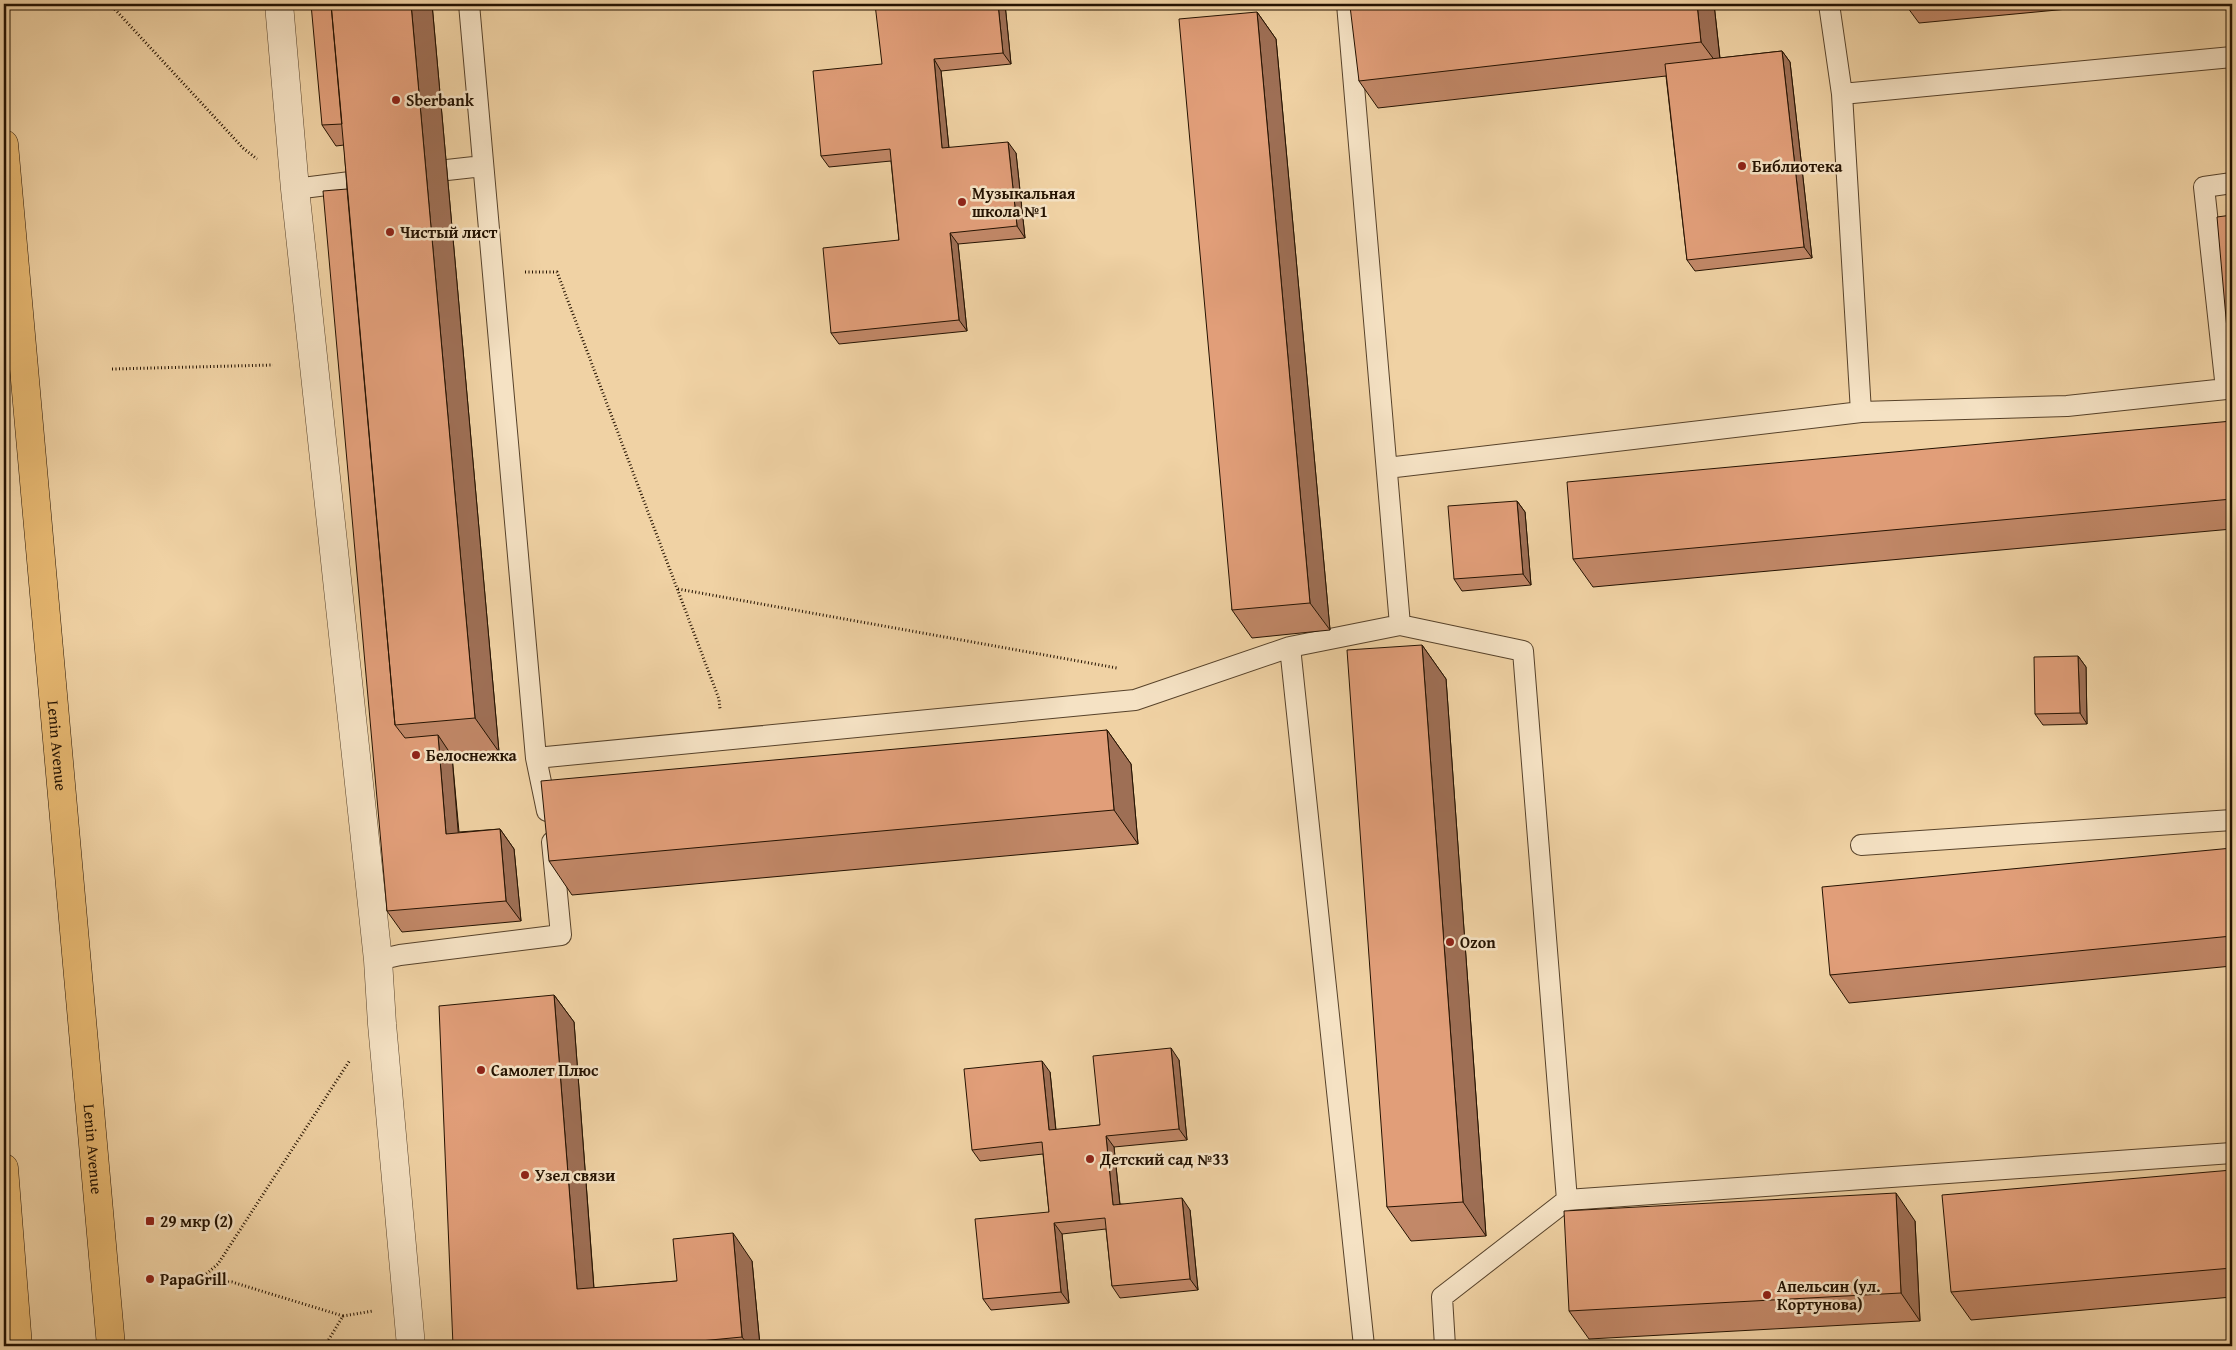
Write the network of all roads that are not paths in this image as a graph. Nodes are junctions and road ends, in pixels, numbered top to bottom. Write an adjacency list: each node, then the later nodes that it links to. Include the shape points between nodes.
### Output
1 (279, 4): 10 (street)
2 (469, 4): 8 (lane)
3 (1348, 4): 12 (lane)
4 (1828, 4): 6 (lane)
5 (2232, 57): 6 (lane)
6 (1842, 94): 11 (lane)
7 (4, 144): 23 (main road, Lenin Avenue)
8 (483, 166): 10 (lane); 15 (lane)
9 (2232, 183): 11 (lane, via 2204,187 2226,390 2066,406)
10 (295, 189): 18 (street)
11 (1861, 412): 12 (lane)
12 (1387, 468): 13 (lane)
13 (1400, 625): 14 (lane); 21 (lane, via 1523,651)
14 (1290, 647): 15 (lane, via 1135,700); 25 (lane)
15 (536, 758): 18 (lane, via 550,820 561,935)
16 (2232, 820): 17 (lane)
17 (1861, 845)
18 (378, 960): 24 (street)
19 (2232, 1154): 21 (lane)
20 (4, 1168): 22 (main road)
21 (1568, 1200): 26 (lane, via 1442,1297)
22 (18, 1346)
23 (111, 1346)
24 (411, 1346)
25 (1364, 1346)
26 (1445, 1346)

